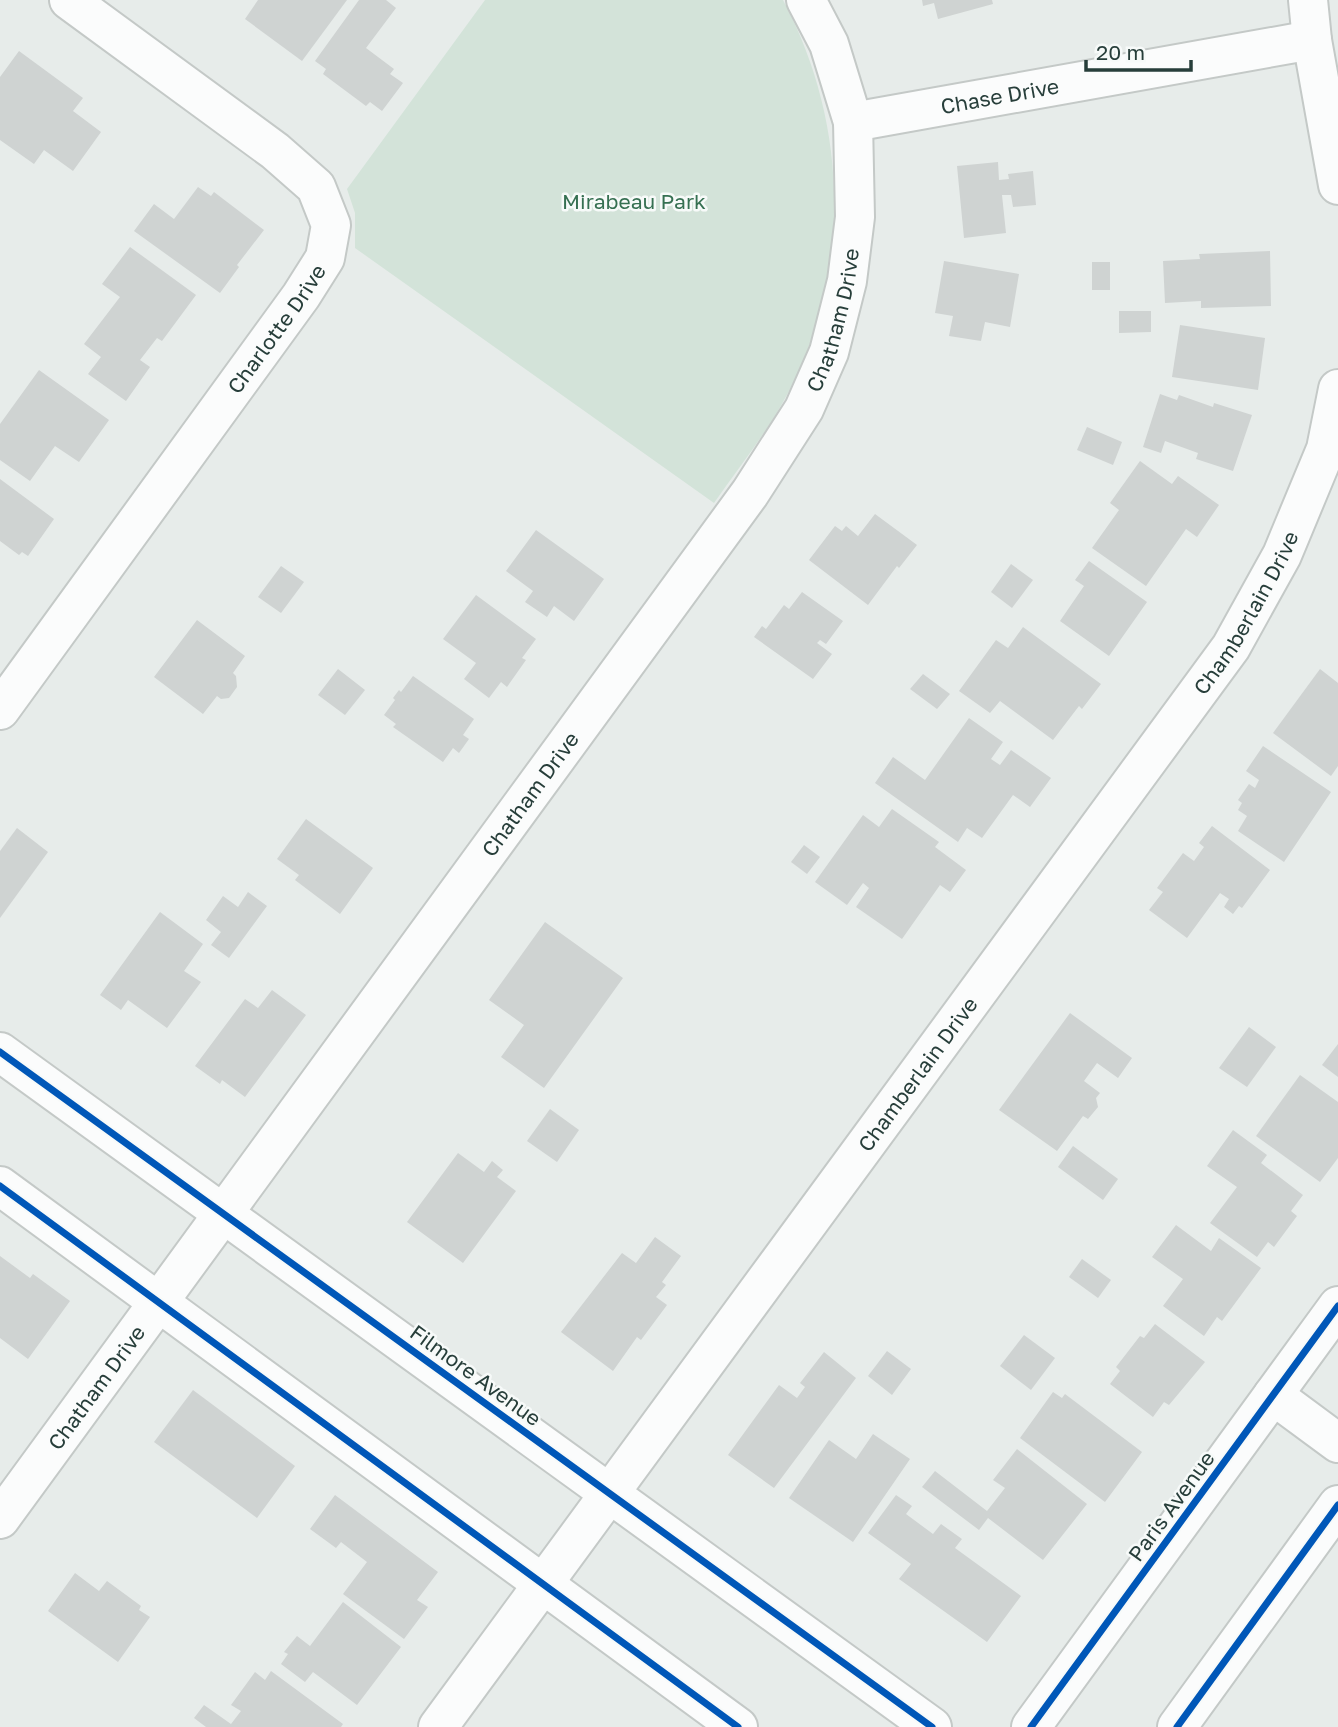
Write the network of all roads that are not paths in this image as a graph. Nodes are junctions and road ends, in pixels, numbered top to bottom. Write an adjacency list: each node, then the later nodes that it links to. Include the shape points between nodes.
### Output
1 (69, 0): 8 (street, Charlotte Drive, via 275,151 316,187 331,225 326,258 301,296)
2 (806, 0): 5 (street, Chatham Drive, via 829,44)
3 (1308, 0): 4 (street)
4 (1312, 40): 5 (street, Chase Drive); 6 (street)
5 (853, 122): 11 (street, Chatham Drive, via 855,217 847,281 829,352 804,409 750,493)
6 (1338, 185)
7 (1338, 389): 16 (street, Chamberlain Drive, via 1326,449 1282,555 1231,647)
8 (0, 710)
9 (0, 1052): 11 (street, Filmore Avenue)
10 (0, 1186): 12 (street)
11 (224, 1214): 12 (street, Chatham Drive); 16 (street, Filmore Avenue)
12 (158, 1302): 18 (street, Chatham Drive); 19 (street)
13 (1338, 1306): 14 (street, Paris Avenue)
14 (1273, 1395): 15 (street); 23 (street, Paris Avenue)
15 (1338, 1443)
16 (610, 1494): 19 (street, Chamberlain Drive); 22 (street, Filmore Avenue)
17 (1338, 1505): 24 (street)
18 (0, 1519)
19 (543, 1584): 20 (street, Chamberlain Drive); 21 (street)
20 (438, 1727)
21 (738, 1727)
22 (932, 1727)
23 (1031, 1727)
24 (1177, 1727)

